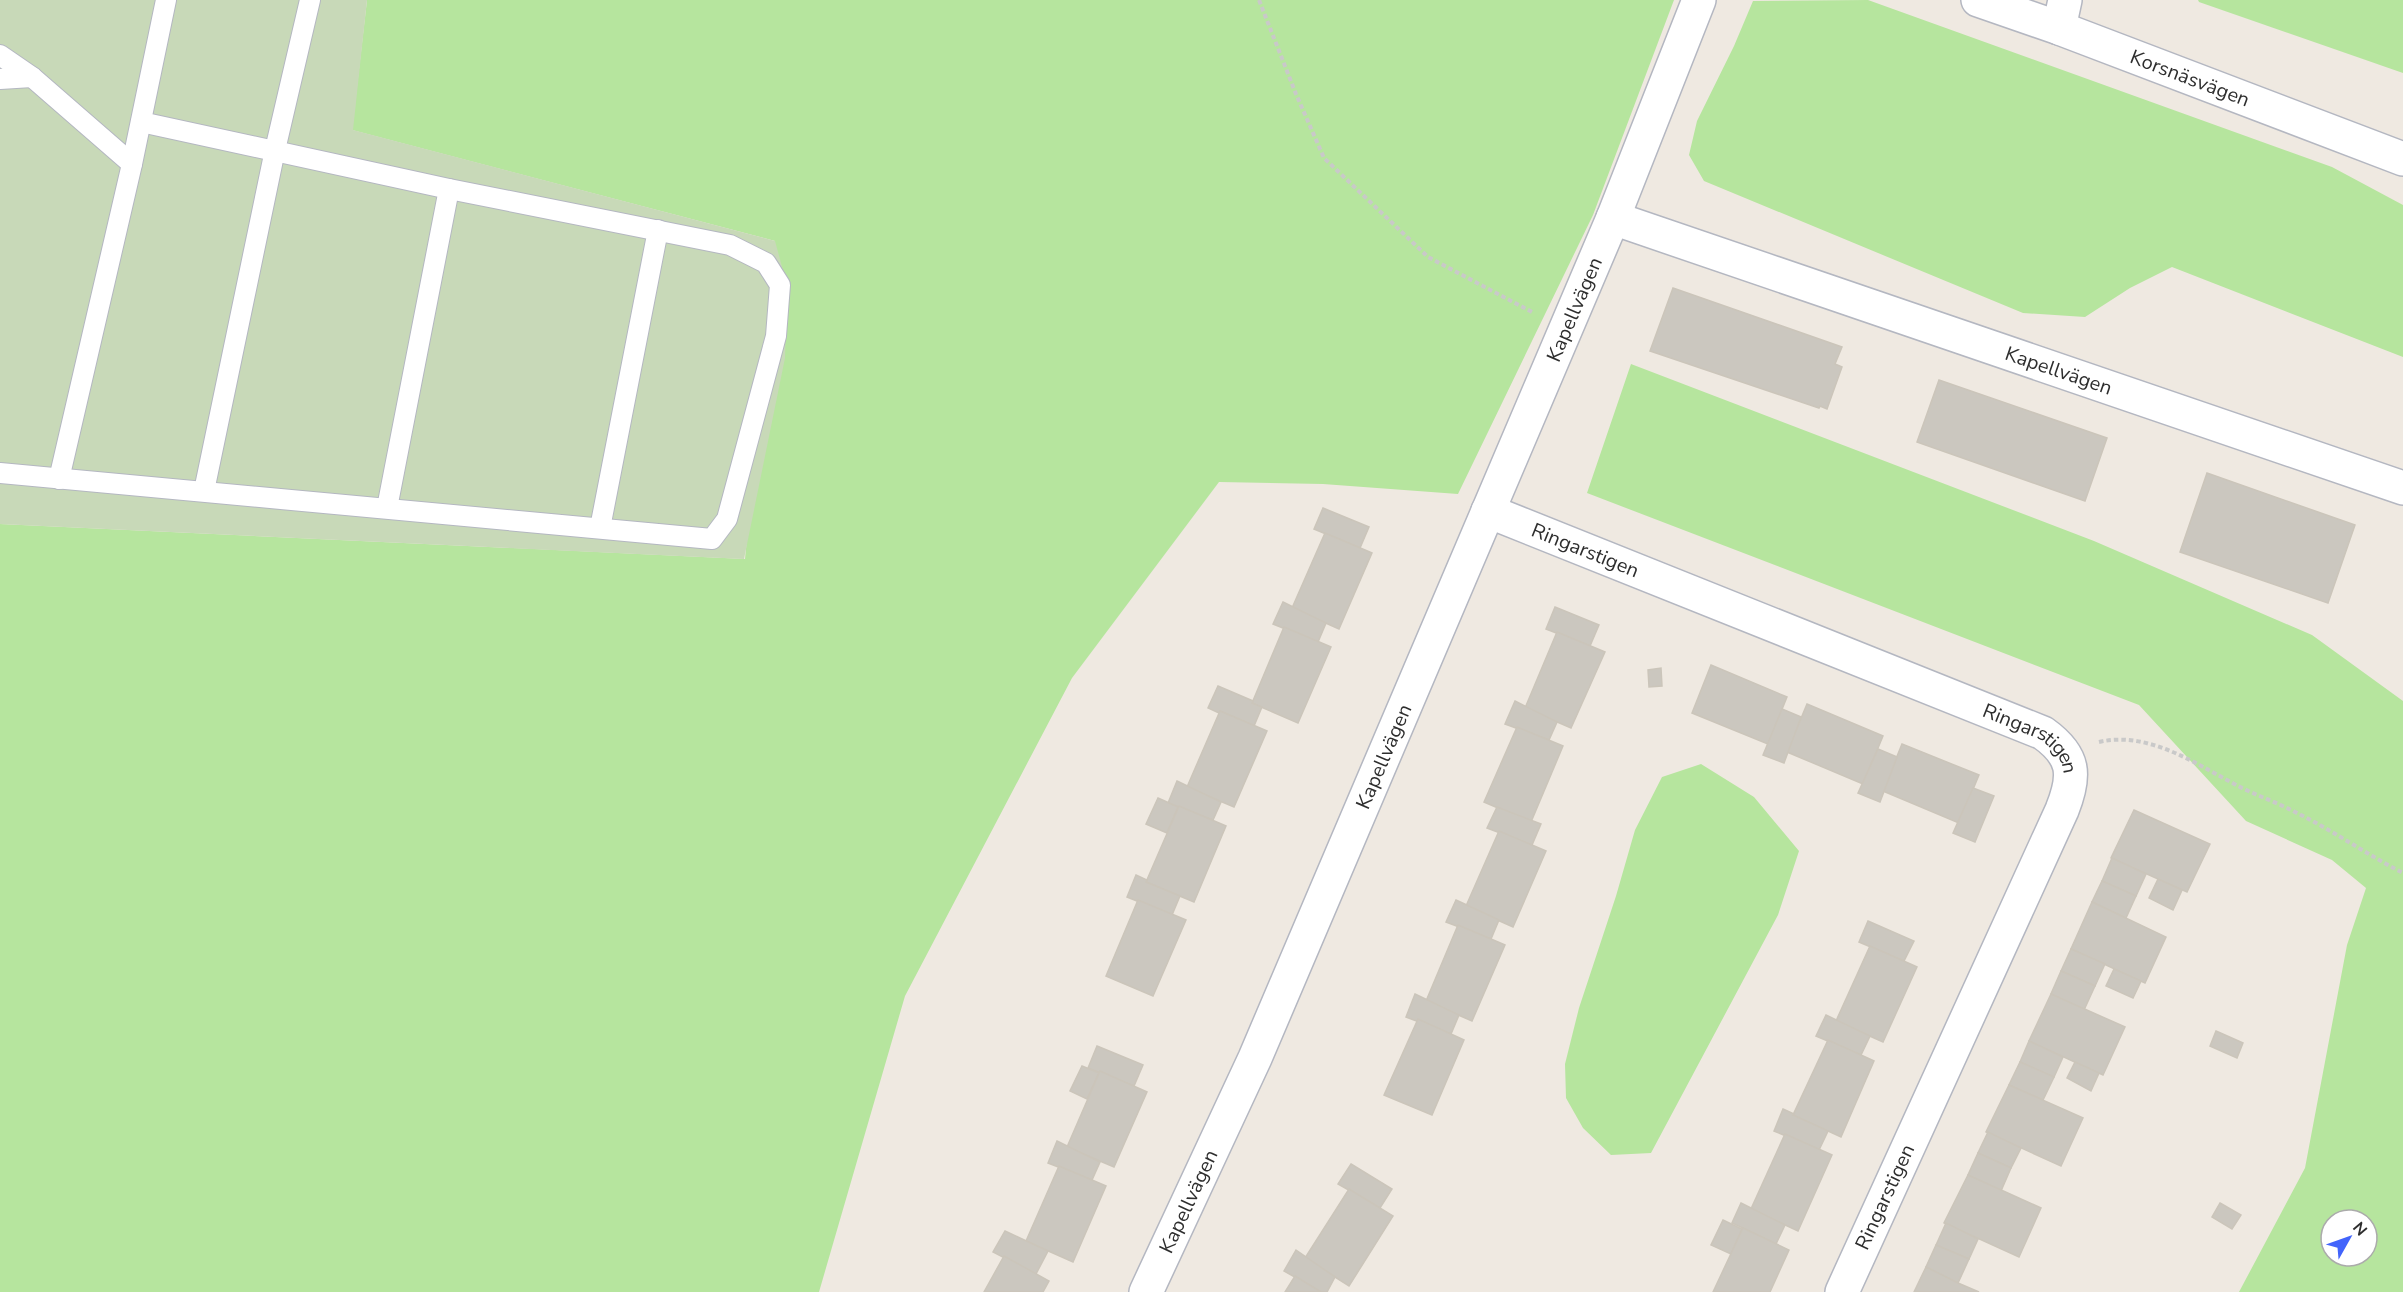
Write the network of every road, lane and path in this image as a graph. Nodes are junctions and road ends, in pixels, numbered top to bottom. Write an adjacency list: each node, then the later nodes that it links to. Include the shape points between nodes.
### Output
1 (166, 0): 10 (lane)
2 (310, 0): 11 (lane)
3 (1259, 0): 17 (path, via 1324,158 1428,257)
4 (1699, 0): 15 (street, Kapellvägen)
5 (1978, 0): 6 (street, Korsnäsvägen)
6 (2062, 14): 12 (street, Korsnäsvägen)
7 (0, 55): 8 (lane)
8 (32, 76): 9 (lane); 13 (lane)
9 (0, 79)
10 (141, 122): 11 (lane); 13 (lane)
11 (275, 150): 14 (lane); 21 (lane)
12 (2403, 159)
13 (132, 164): 19 (lane)
14 (449, 189): 16 (lane); 22 (lane)
15 (1613, 218): 17 (street, Kapellvägen); 20 (street, Kapellvägen)
16 (658, 230): 24 (lane); 24 (lane, via 730,245 766,263 780,285 776,336 727,519 712,538)
17 (1565, 329): 23 (street, Kapellvägen)
18 (0, 473): 19 (lane)
19 (59, 479): 21 (lane)
20 (2403, 488)
21 (204, 490): 22 (lane)
22 (387, 508): 24 (lane)
23 (1488, 511): 25 (street, Ringarstigen, via 2043,733); 27 (street, Kapellvägen, via 1255,1058)
24 (600, 528)
25 (2063, 750): 26 (path, via 2112,739 2153,744 2296,812); 28 (street, Ringarstigen, via 2068,759 2070,791)
26 (2403, 873)
27 (1146, 1292)
28 (1842, 1292)

